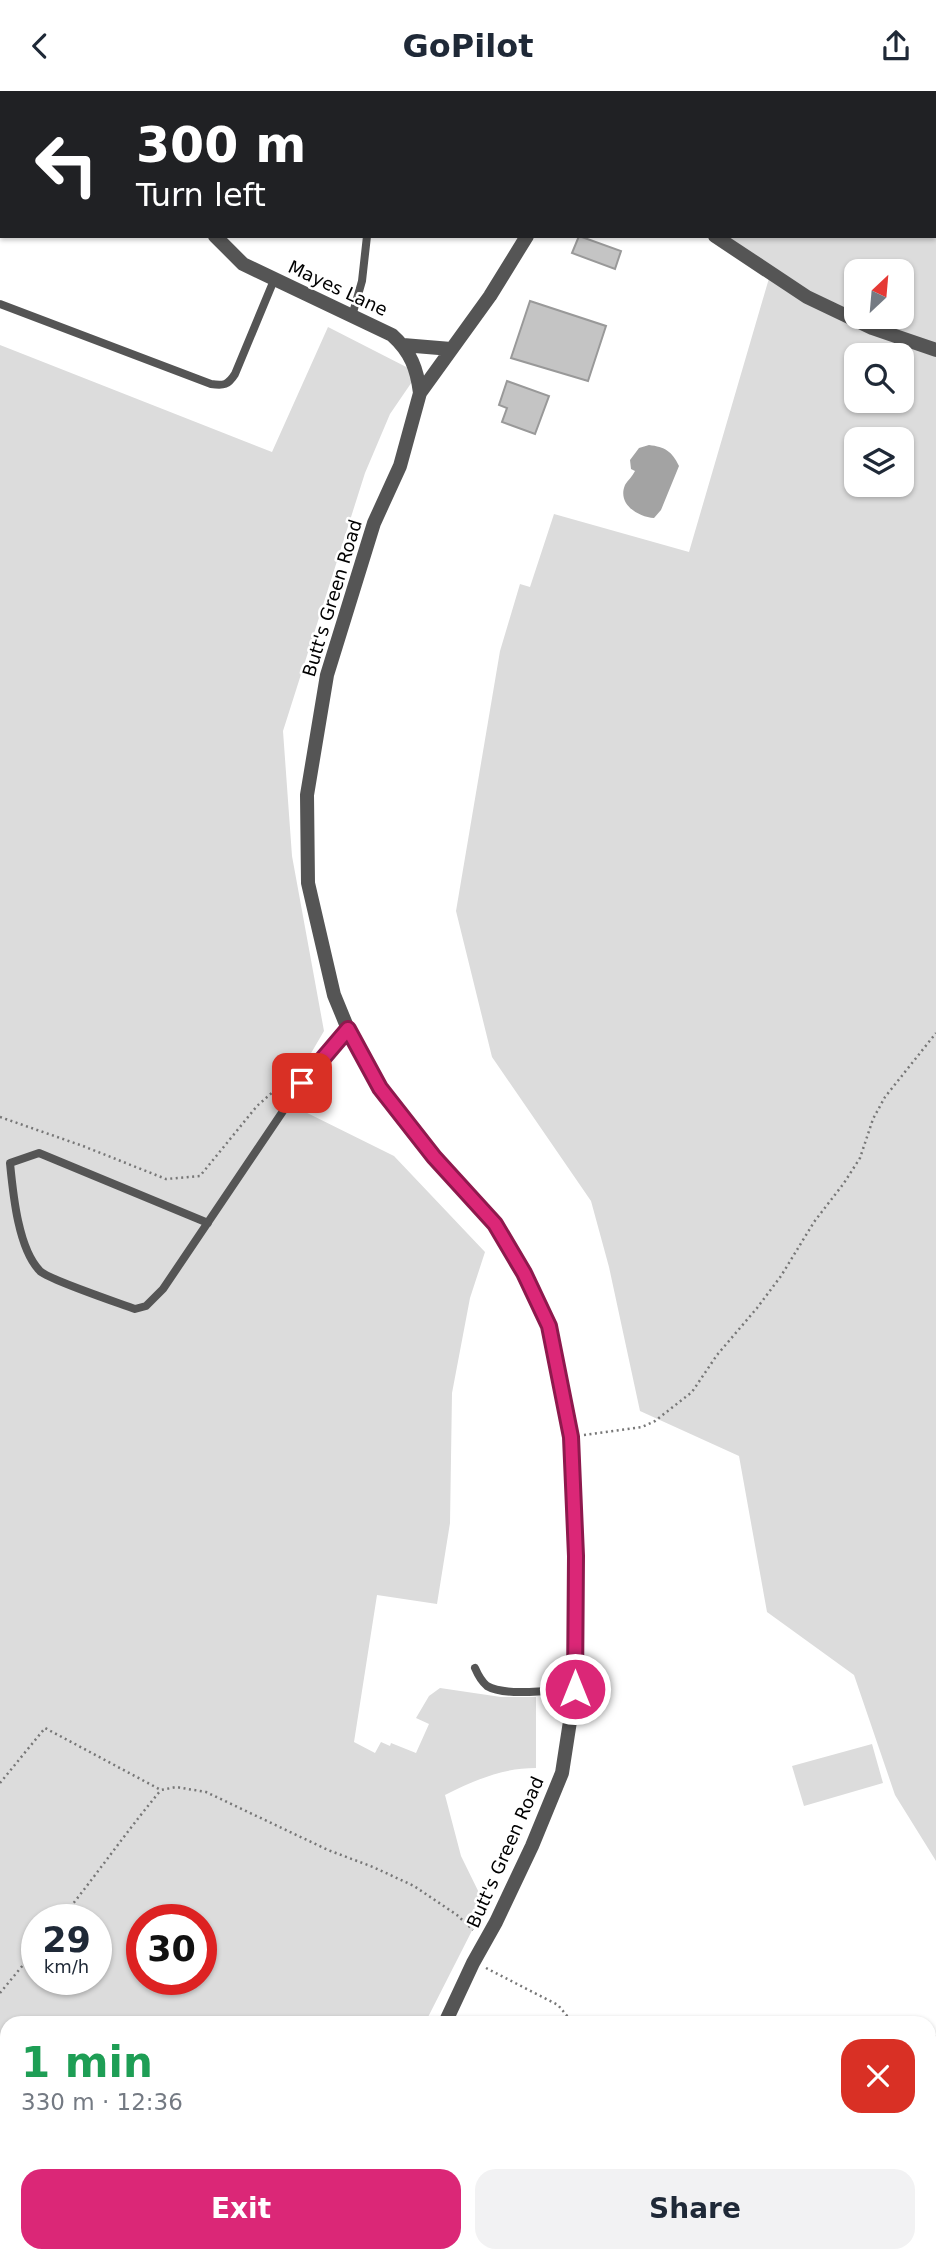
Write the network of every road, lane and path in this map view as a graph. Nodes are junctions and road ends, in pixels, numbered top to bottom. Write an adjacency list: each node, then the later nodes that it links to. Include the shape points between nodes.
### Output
1 (217, 238): 5 (street, Mayes Lane, via 243,264)
2 (367, 238): 7 (lane)
3 (526, 238): 9 (street)
4 (718, 238): 10 (street, via 807,297 872,328)
5 (274, 280): 6 (lane, via 235,374 221,386); 7 (street, Mayes Lane)
6 (0, 304)
7 (352, 316): 8 (street, Mayes Lane)
8 (403, 345): 9 (street); 11 (street, via 415,365)
9 (451, 349): 11 (street)
10 (936, 350)
11 (421, 393): 12 (street, Butt's Green Road, via 327,675 307,795 308,883 334,995)
12 (348, 1029): 16 (lane, via 302,1083); 17 (street, Butt's Green Road, via 380,1088 495,1224 524,1273 549,1326)
13 (936, 1033): 17 (path, via 885,1097 860,1158 844,1183 773,1287 692,1392 642,1427)
14 (296, 1071): 15 (path, via 257,1106 200,1177 166,1179)
15 (0, 1117)
16 (208, 1223): 16 (lane, via 39,1153 10,1163 21,1232 41,1273 135,1309 146,1306 163,1289)
17 (571, 1437): 19 (street, Butt's Green Road)
18 (475, 1668): 19 (lane, via 480,1679 494,1689)
19 (575, 1689): 23 (street, Butt's Green Road, via 562,1773)
20 (0, 1783): 21 (path, via 45,1728)
21 (161, 1790): 22 (path); 23 (path, via 176,1787 205,1792 414,1886 457,1915)
22 (73, 1904)
23 (485, 1943): 24 (street, Butt's Green Road)
24 (473, 1963): 27 (street, Butt's Green Road); 28 (path, via 558,2005)
25 (21, 1967): 26 (path)
26 (0, 1993)
27 (448, 2016)
28 (567, 2016)

